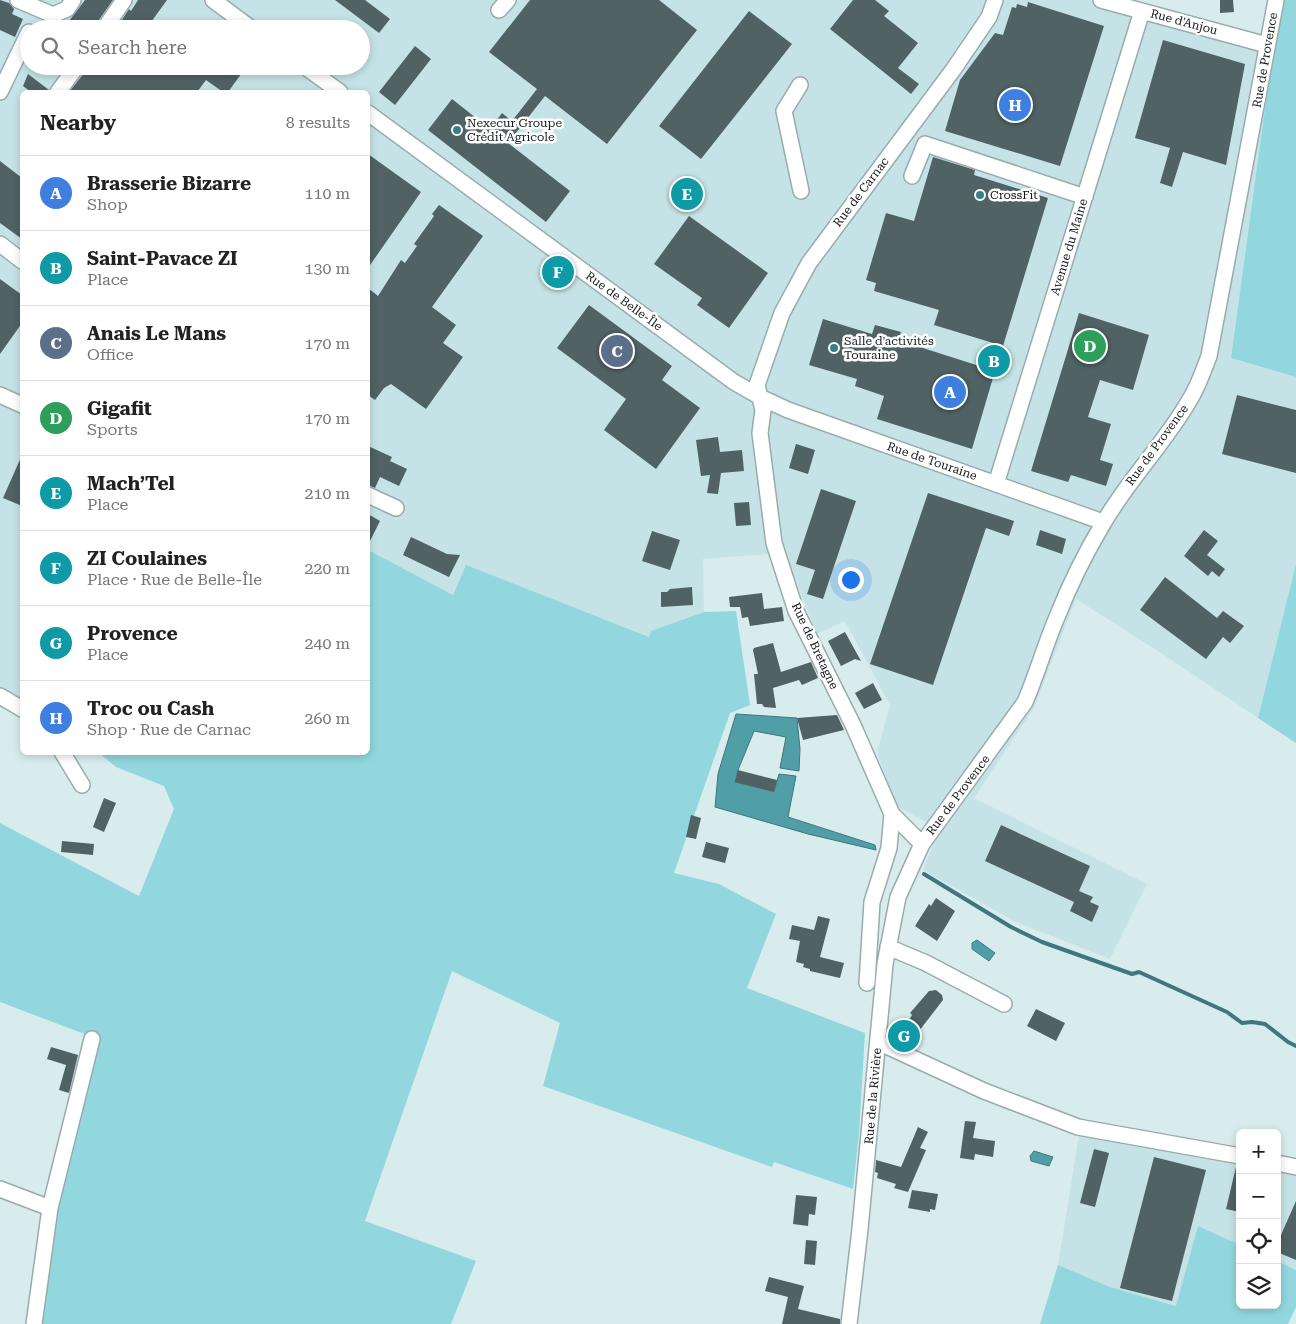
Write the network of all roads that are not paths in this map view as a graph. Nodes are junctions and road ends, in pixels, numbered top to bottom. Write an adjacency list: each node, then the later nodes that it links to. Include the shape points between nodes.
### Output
1 (18, 0): 8 (street)
2 (73, 0): 8 (street, via 67,9 53,15)
3 (124, 0): 11 (street)
4 (213, 0): 12 (street)
5 (995, 0): 28 (street, Rue de Carnac, via 990,17 953,70 809,263 782,314 758,385)
6 (1101, 0): 9 (street, Rue d'Anjou)
7 (1276, 0): 13 (street, Rue de Provence)
8 (44, 11): 10 (street)
9 (1142, 11): 13 (street, Rue d'Anjou); 24 (street, Avenue du Maine)
10 (38, 20)
11 (110, 20)
12 (240, 20)
13 (1267, 44): 33 (street, Rue de Provence, via 1209,356 1189,402)
14 (20, 51): 20 (street)
15 (70, 75): 18 (street)
16 (316, 75): 19 (street)
17 (800, 85): 23 (street, via 784,111)
18 (59, 90)
19 (337, 90)
20 (0, 92)
21 (370, 114): 28 (street, Rue de Belle-Île, via 734,382)
22 (912, 176): 24 (street, via 925,144)
23 (801, 191)
24 (1085, 197): 30 (street, Avenue du Maine)
25 (0, 244): 26 (street)
26 (20, 259)
27 (0, 395): 29 (street)
28 (762, 398): 30 (street, Rue de Touraine); 38 (street, Rue de Bretagne, via 760,433 774,543 796,610 853,725)
29 (20, 404)
30 (996, 484): 33 (street, Rue de Touraine)
31 (370, 495): 32 (street)
32 (396, 508)
33 (1104, 522): 39 (street, Rue de Provence, via 1074,576 1025,702)
34 (0, 696): 35 (street)
35 (20, 708)
36 (64, 755): 37 (street)
37 (82, 785)
38 (892, 814): 39 (street, Rue de Bretagne); 41 (street, via 888,848 872,902)
39 (922, 844): 40 (street, Rue de la Rivière, via 898,897)
40 (888, 946): 42 (street); 44 (street, Rue de la Rivière)
41 (867, 983)
42 (1004, 1004)
43 (92, 1039): 49 (street)
44 (878, 1042): 45 (street, via 984,1091 1078,1127); 51 (street, Rue de la Rivière)
45 (1236, 1155)
46 (1281, 1164): 47 (street)
47 (1296, 1167)
48 (0, 1189): 49 (street)
49 (50, 1208): 50 (street)
50 (34, 1324)
51 (849, 1324)

